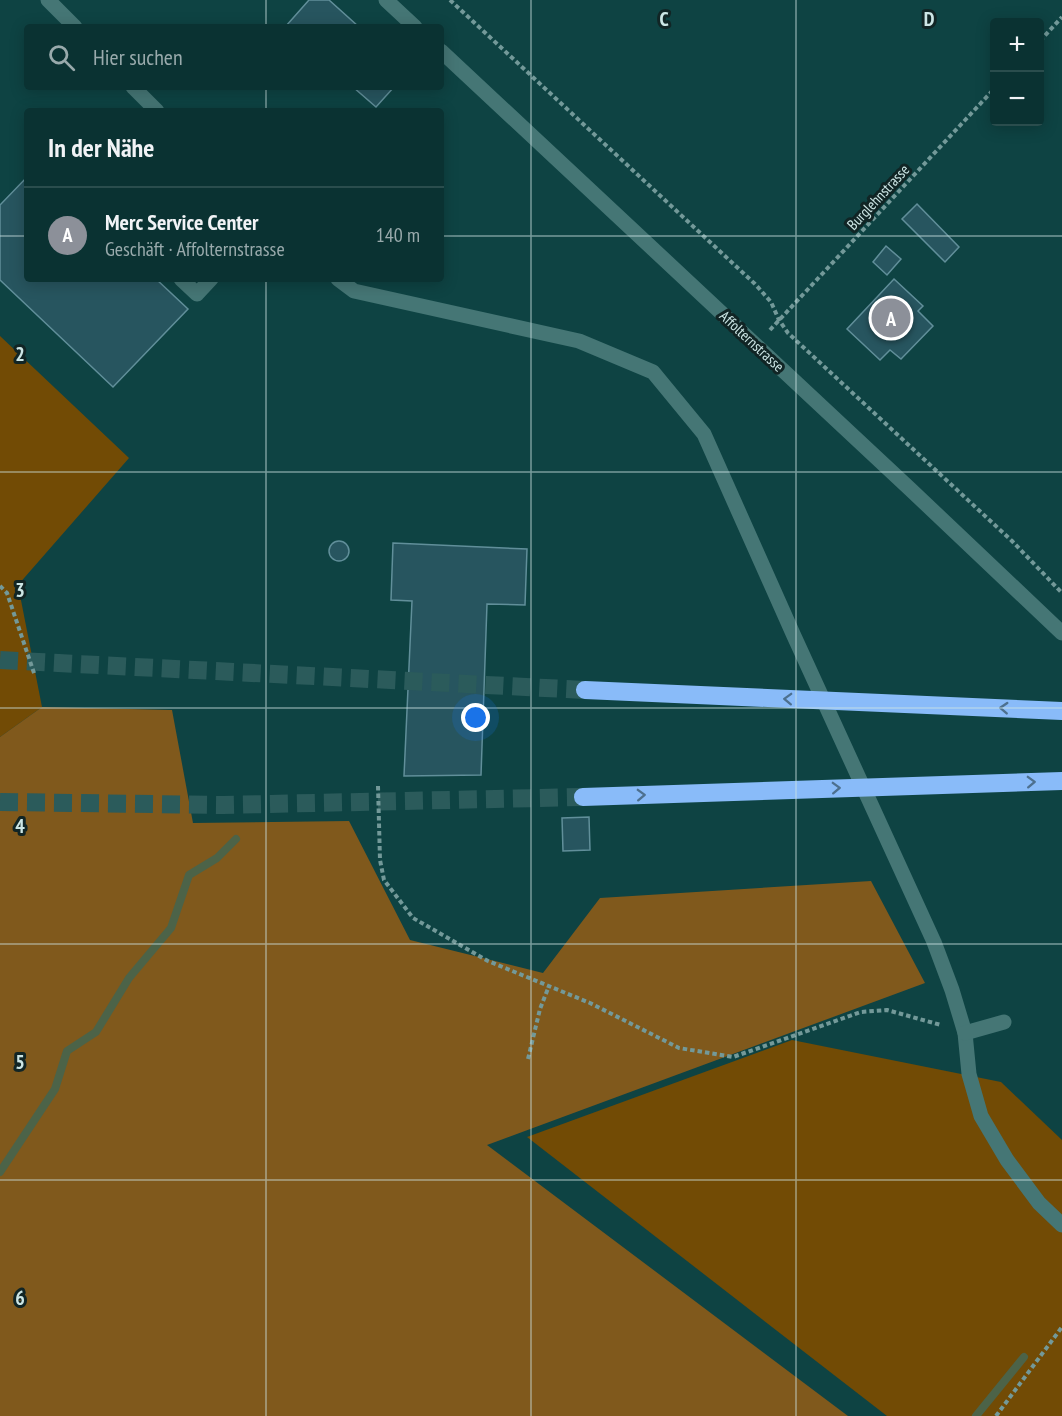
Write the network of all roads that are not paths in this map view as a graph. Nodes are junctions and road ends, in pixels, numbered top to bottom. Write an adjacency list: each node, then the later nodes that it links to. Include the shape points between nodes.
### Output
1 (48, 0): 3 (street)
2 (386, 0): 4 (street)
3 (72, 24)
4 (412, 24)
5 (444, 54): 11 (street, Affolternstrasse)
6 (136, 90): 7 (street)
7 (154, 108)
8 (185, 282): 9 (street, via 197,294)
9 (208, 282)
10 (342, 282): 17 (street, via 354,291 579,341 653,372 704,434 934,942)
11 (1062, 633)
12 (585, 690): 13 (highway, one-way to 12)
13 (1062, 711)
14 (1062, 781): 15 (highway, one-way to 14)
15 (583, 797)
16 (1004, 1022): 17 (street)
17 (965, 1033): 18 (street, via 969,1074 981,1116 1039,1203)
18 (1062, 1225)

